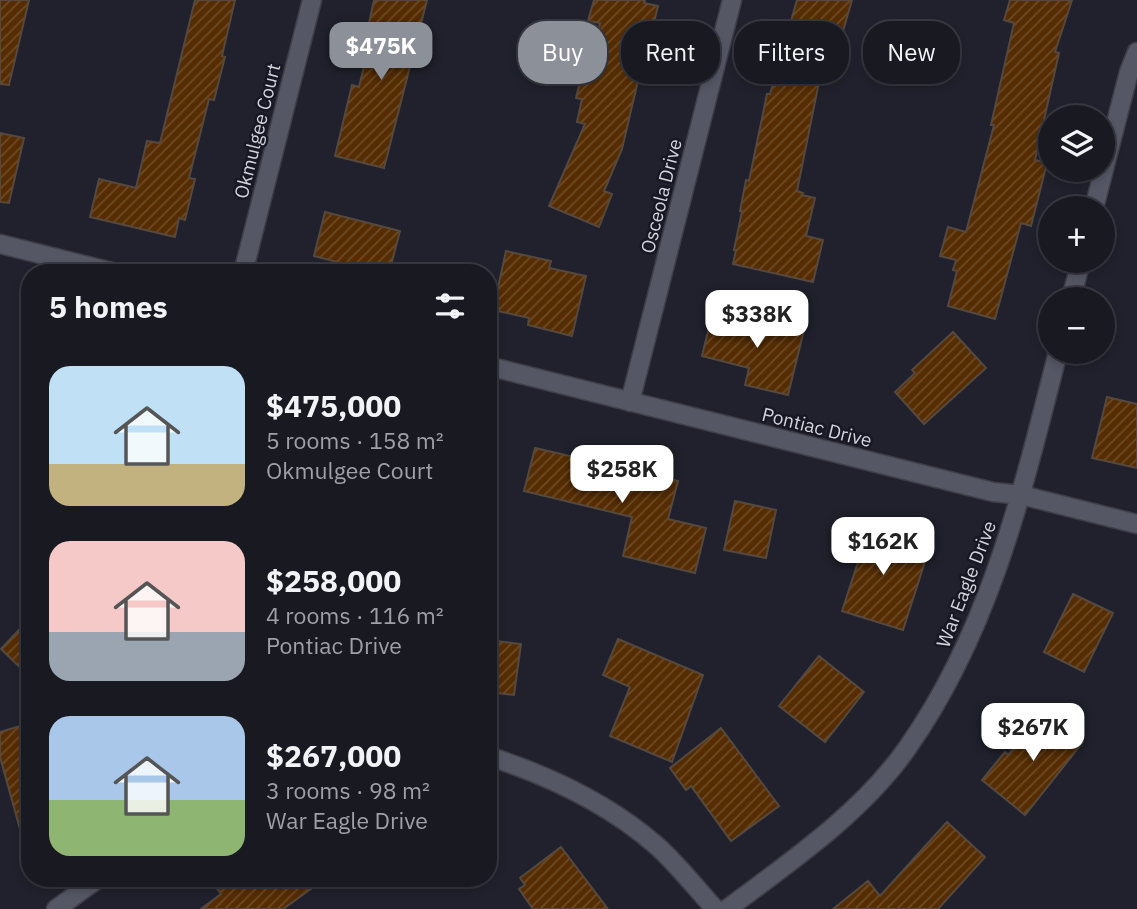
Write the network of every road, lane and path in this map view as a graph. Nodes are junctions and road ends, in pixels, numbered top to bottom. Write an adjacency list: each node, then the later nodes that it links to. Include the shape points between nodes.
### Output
1 (312, 0): 7 (street, Okmulgee Court)
2 (733, 0): 10 (street, Osceola Drive)
3 (1137, 52): 4 (street)
4 (1097, 196)
5 (0, 244): 6 (street)
6 (80, 264)
7 (245, 264)
8 (1055, 364): 11 (street, War Eagle Drive)
9 (497, 368): 10 (street, Pontiac Drive)
10 (630, 402): 11 (street, Pontiac Drive, via 993,492)
11 (1021, 495): 12 (street, Pontiac Drive); 17 (street, War Eagle Drive, via 981,613 957,667 908,748 827,831)
12 (1137, 524)
13 (497, 759): 16 (street, via 570,787 614,812 656,845)
14 (86, 887): 15 (street)
15 (55, 909)
16 (715, 909)
17 (727, 909)

